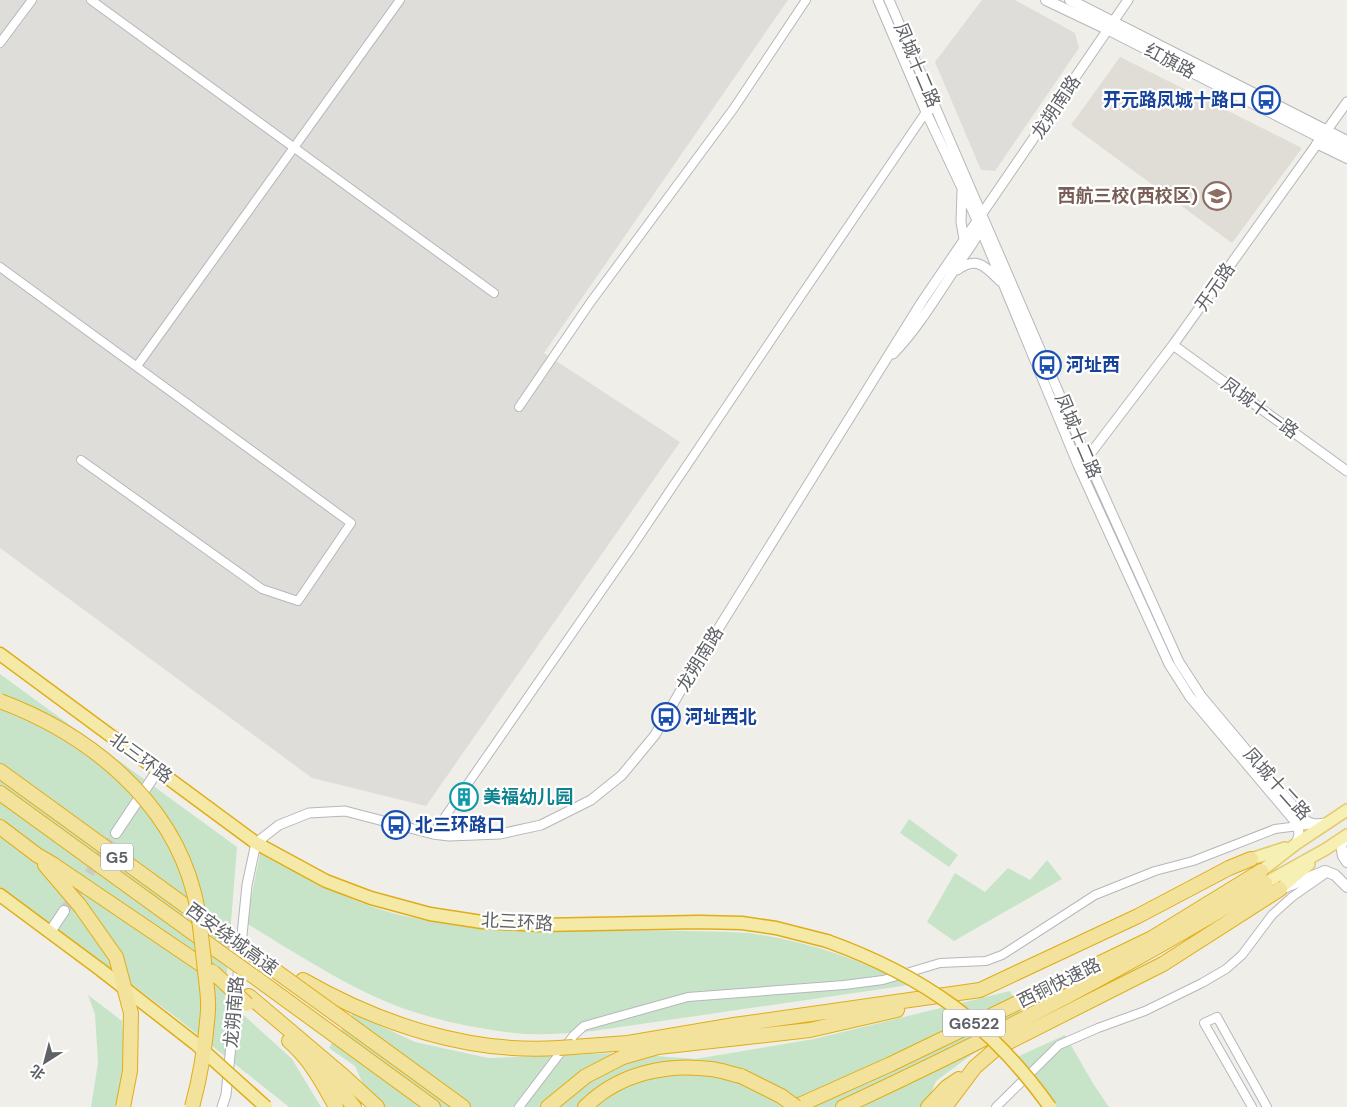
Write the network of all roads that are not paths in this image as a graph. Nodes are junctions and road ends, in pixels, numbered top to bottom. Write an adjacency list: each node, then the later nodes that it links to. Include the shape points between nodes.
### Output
1 (32, 0): 11 (street)
2 (91, 0): 17 (street)
3 (400, 0): 17 (street)
4 (806, 0): 31 (street, via 734,108)
5 (878, 0): 14 (street, 凤城十二路)
6 (889, 0): 13 (street, 凤城十二路)
7 (1046, 0): 10 (main road, 红旗路)
8 (1070, 0): 10 (main road, 红旗路)
9 (1128, 0): 10 (street, 龙朔南路)
10 (1111, 26): 15 (main road, 红旗路); 21 (street, 龙朔南路)
11 (0, 43)
12 (1347, 102): 15 (street, 开元路)
13 (935, 107): 14 (street); 21 (street, 凤城十二路)
14 (926, 112): 20 (street, 凤城十二路); 47 (street, via 632,548)
15 (1321, 138): 16 (main road, 红旗路); 18 (main road, 红旗路); 19 (street); 28 (street, 开元路)
16 (1347, 141)
17 (294, 148): 27 (street); 30 (street)
18 (1347, 152)
19 (1347, 159)
20 (962, 189): 21 (street, 凤城十二路); 23 (street)
21 (980, 216): 22 (street, 凤城十二路); 23 (street, 龙朔南路); 32 (street, 凤城十二路)
22 (980, 230): 25 (street, 龙朔南路); 26 (street, 凤城十二路)
23 (964, 239): 29 (street, 龙朔南路)
24 (0, 267): 30 (street)
25 (952, 273): 26 (street, via 967,263 978,264 986,266); 29 (street, 龙朔南路, via 906,341)
26 (1003, 284): 34 (street, 凤城十二路)
27 (494, 293)
28 (1173, 345): 32 (street, 开元路); 35 (street, 凤城十一路)
29 (886, 361): 47 (street, 龙朔南路, via 655,735 622,775 591,800 540,825 500,834)
30 (137, 366): 33 (street, via 351,523 298,601 262,589)
31 (519, 406)
32 (1087, 458): 34 (street, 开元路); 43 (street, 凤城十二路, via 1179,662 1201,696 1262,770 1306,821)
33 (81, 460)
34 (1080, 468): 44 (street, 凤城十二路, via 1169,664 1190,697)
35 (1347, 471)
36 (0, 654): 38 (highway, 北三环路)
37 (0, 701): 68 (highway, bridge, via 80,740 105,759 137,789 161,819 182,859 194,892 200,924 208,1008)
38 (158, 770): 46 (main road); 49 (highway, 北三环路)
39 (0, 771): 62 (highway, 西安绕城高速 / G5)
40 (0, 792): 74 (highway, 西安绕城高速 / G5, bridge)
41 (1347, 810): 42 (main road)
42 (1329, 822): 43 (street, 凤城十二路); 50 (main road)
43 (1314, 824): 44 (street)
44 (1298, 826): 50 (street, 凤城十二路); 76 (street, via 1275,829 1095,895 1002,955 986,961 940,963 883,980 844,985 688,997 584,1026)
45 (0, 828): 52 (highway)
46 (116, 833)
47 (433, 834): 49 (street, 龙朔南路, via 345,811 309,813 279,825)
48 (1347, 837): 51 (main road); 54 (main road, via 1341,844)
49 (256, 843): 69 (street, 龙朔南路, via 247,885 226,1095); 84 (highway, 北三环路, bridge, via 326,881 370,898 430,914 482,922 540,925 742,923 827,941 895,969 969,1017 1006,1052)
50 (1296, 844): 53 (main road); 56 (main road)
51 (1326, 849): 56 (main road); 58 (main road)
52 (37, 855): 64 (highway, bridge, via 213,972); 67 (highway, bridge, via 80,906 116,957 130,1014 130,1071)
53 (1251, 859): 63 (highway)
54 (1347, 862)
55 (1328, 872): 57 (main road); 58 (main road, via 1318,872); 83 (street, via 1272,915 1242,955 1226,969 1145,1011 1059,1046)
56 (1263, 877): 79 (highway, 西铜快速路 / G6522, via 1152,938); 80 (highway, 西铜快速路 / G6522, via 1156,948)
57 (1347, 887)
58 (1280, 889): 66 (highway, via 1163,964 997,1048)
59 (0, 895): 61 (highway)
60 (64, 911): 61 (main road)
61 (50, 932): 70 (highway, bridge, via 196,1044)
62 (234, 941): 63 (highway, bridge, via 365,1012 420,1032 495,1047 544,1049 628,1043); 75 (highway, 西安绕城高速 / G5, bridge)
63 (980, 990): 77 (highway, via 810,1030 658,1047 623,1058 586,1076)
64 (248, 1000): 65 (highway); 73 (highway, via 340,1073)
65 (301, 1051): 71 (highway); 72 (highway)
66 (975, 1068): 81 (highway, via 947,1087); 82 (highway)
67 (123, 1107)
68 (192, 1107)
69 (222, 1107)
70 (266, 1107)
71 (336, 1107)
72 (354, 1107)
73 (377, 1107)
74 (433, 1107)
75 (463, 1107)
76 (519, 1107)
77 (548, 1107)
78 (585, 1107): 79 (highway, bridge, via 616,1083 644,1072 675,1067 711,1069 741,1076 781,1096)
79 (795, 1107)
80 (843, 1107)
81 (928, 1107)
82 (945, 1107)
83 (996, 1107)
84 (1050, 1107)
85 (1252, 1107): 86 (street, via 1204,1022 1217,1016)
86 (1267, 1107)

